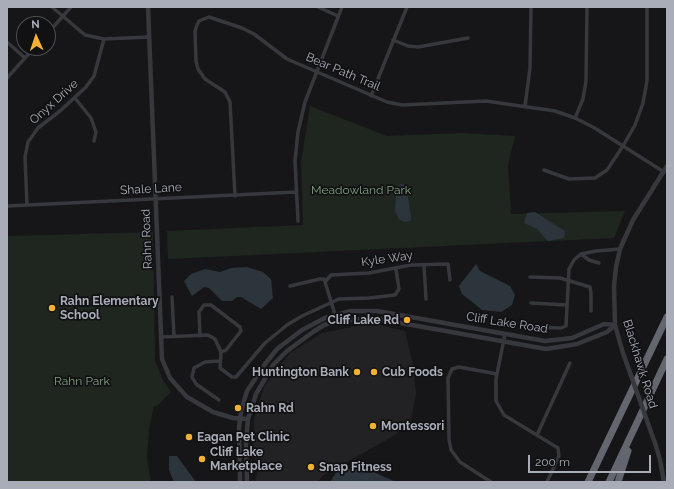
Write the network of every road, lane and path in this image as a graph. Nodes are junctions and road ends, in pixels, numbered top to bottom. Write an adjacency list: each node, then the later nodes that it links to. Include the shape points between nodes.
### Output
1 (52, 7): 11 (street)
2 (71, 7): 11 (street)
3 (148, 7): 13 (street, Rahn Road)
4 (318, 7): 10 (street)
5 (342, 7): 10 (street)
6 (407, 7): 16 (street)
7 (531, 7): 23 (street, via 530,68)
8 (587, 7): 24 (street, via 586,81)
9 (647, 7): 26 (street, via 647,81 635,125)
10 (338, 16): 19 (street)
11 (63, 17): 12 (street); 15 (street, via 85,35)
12 (56, 24)
13 (149, 38): 15 (street); 32 (street, Rahn Road)
14 (468, 38): 16 (street, via 418,47)
15 (104, 39): 22 (street, Onyx Drive, via 94,76)
16 (392, 40): 21 (street)
17 (7, 42): 18 (street)
18 (25, 58): 20 (street)
19 (317, 72): 21 (street, Bear Path Trail); 30 (street, via 305,102 298,132 295,161); 31 (street, Bear Path Trail, via 282,56 242,28 209,17 199,21 195,31 198,69 205,79 225,92 230,102)
20 (7, 78)
21 (371, 96): 23 (street, Bear Path Trail, via 402,105 486,101)
22 (75, 98): 25 (street, via 91,118 96,132); 33 (street, Onyx Drive, via 38,128 28,142 25,158)
23 (525, 106): 24 (street, Bear Path Trail, via 555,111)
24 (576, 118): 26 (street, Bear Path Trail)
25 (94, 141)
26 (623, 146): 28 (street, via 607,170 595,178 569,179); 29 (street, Bear Path Trail)
27 (667, 166): 29 (street, Blackhawk Road)
28 (544, 170)
29 (664, 172): 36 (street, Blackhawk Road, via 633,220)
30 (296, 192): 31 (street, Shale Lane); 35 (street)
31 (235, 196): 32 (street, Shale Lane)
32 (156, 199): 33 (street, Shale Lane); 60 (street, Rahn Road)
33 (27, 205): 34 (street, Shale Lane)
34 (7, 206)
35 (298, 221)
36 (620, 249): 37 (street, via 596,250); 55 (street, Blackhawk Road, via 614,286)
37 (581, 254): 38 (street); 43 (street, via 569,269)
38 (600, 263)
39 (424, 265): 40 (street, Kyle Way, via 406,265); 42 (street, Kyle Way, via 448,264); 47 (street)
40 (396, 269): 44 (street, Kyle Way, via 369,274 334,274); 48 (street, via 399,288 395,294 369,298 340,298)
41 (530, 277): 43 (street)
42 (450, 280)
43 (567, 280): 50 (street); 51 (street, via 590,287)
44 (325, 282): 45 (street, via 324,279 320,279); 48 (street)
45 (290, 286)
46 (172, 297): 58 (street)
47 (426, 299)
48 (332, 303): 52 (street); 64 (street, via 287,325 265,343 238,376 223,371)
49 (531, 303): 50 (street)
50 (567, 305): 56 (street, via 566,326 563,328)
51 (591, 311)
52 (335, 314): 54 (street); 57 (street, Cliff Lake Road, via 377,311); 68 (street, Cliff Lake Road, via 302,330 278,349 247,392)
53 (667, 317): 72 (highway)
54 (337, 321): 61 (street, Cliff Lake Road, via 373,318); 69 (street, Cliff Lake Road, via 313,332 273,365 256,394)
55 (615, 325): 57 (street, Cliff Lake Road, via 604,324 572,338 558,341); 61 (street, Cliff Lake Road, via 608,332 562,348 540,348); 81 (street, Blackhawk Road, bridge, via 656,446)
56 (531, 327)
57 (504, 334): 61 (street)
58 (174, 336): 59 (street); 60 (street)
59 (200, 336): 62 (street, via 208,335 215,339); 62 (street, via 198,312 204,305 212,305 240,327 241,331 226,350)
60 (161, 337): 68 (street, Rahn Road, via 162,359 178,388 199,405 213,412)
61 (503, 342): 66 (street)
62 (221, 352): 64 (street)
63 (667, 359): 70 (highway)
64 (219, 361): 67 (street, via 206,362 194,368 192,377 196,384)
65 (570, 363): 71 (street)
66 (497, 374): 71 (street, via 496,398 500,410); 75 (street, via 459,367 452,369 448,378 451,450 460,462)
67 (219, 400)
68 (240, 418): 69 (street, Rahn Road); 73 (street, Cliff Lake Road)
69 (248, 419): 74 (street, Cliff Lake Road)
70 (638, 423): 79 (highway); 80 (highway)
71 (537, 435): 76 (street, via 555,444 559,452)
72 (604, 449): 77 (highway); 78 (highway)
73 (240, 482)
74 (247, 482)
75 (491, 482)
76 (547, 482)
77 (583, 482)
78 (588, 482)
79 (609, 482)
80 (618, 482)
81 (664, 482)

